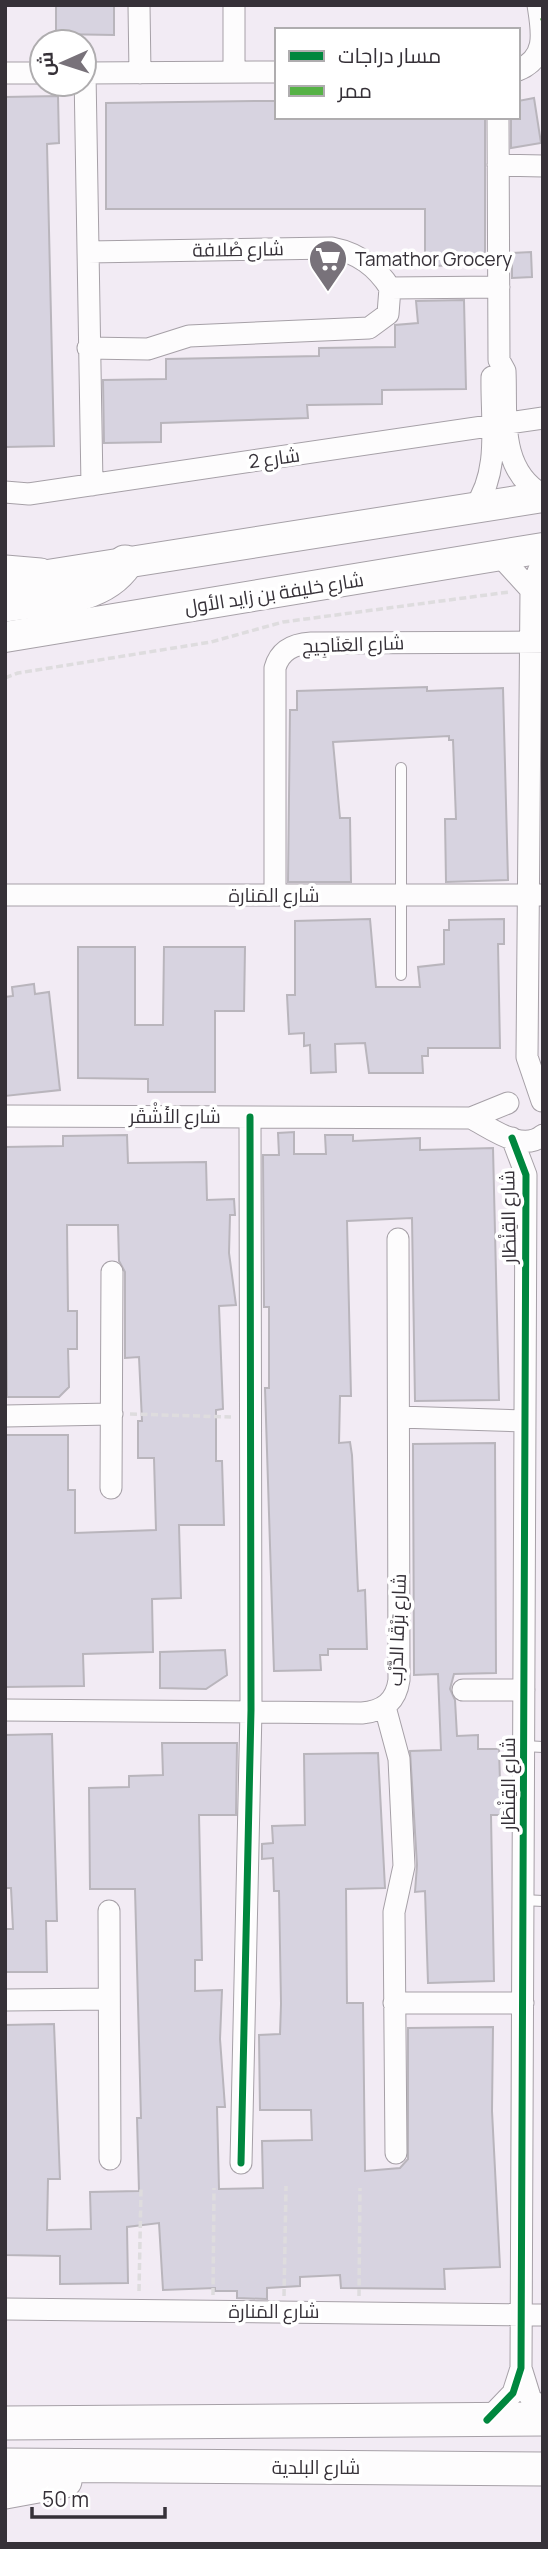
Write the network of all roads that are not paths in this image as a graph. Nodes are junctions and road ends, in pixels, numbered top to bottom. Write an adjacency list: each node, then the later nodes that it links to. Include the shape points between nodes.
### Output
1 (139, 5): 10 (street)
2 (234, 5): 5 (street)
3 (538, 5): 4 (street, via 542,44 535,59)
4 (520, 69)
5 (234, 72): 6 (street); 10 (street)
6 (275, 72)
7 (5, 73): 8 (street)
8 (28, 73)
9 (98, 73): 10 (street)
10 (141, 73)
11 (85, 98): 15 (street)
12 (498, 119): 13 (street)
13 (498, 165): 14 (street); 16 (street)
14 (543, 166)
15 (88, 252): 17 (street, شارع صْلافة, via 332,248 370,264); 18 (street)
16 (499, 287): 17 (street); 20 (street, via 499,360 505,371)
17 (390, 288): 18 (street, via 388,314 369,328 189,336 148,349)
18 (88, 348): 21 (street)
19 (543, 418): 20 (street, شارع 2)
20 (499, 424): 21 (street, شارع 2); 23 (street, via 516,470); 24 (street, via 491,470)
21 (92, 485): 22 (street, شارع 2, via 29,494)
22 (5, 492)
23 (543, 496): 24 (main road)
24 (474, 508): 28 (main road)
25 (543, 548): 26 (main road, شارع خليفة بن زايد الأول)
26 (500, 556): 32 (street); 34 (main road, شارع خليفة بن زايد الأول)
27 (543, 559): 32 (street)
28 (125, 563): 30 (main road); 33 (highway, via 98,587)
29 (5, 573): 30 (highway)
30 (40, 576): 31 (main road)
31 (5, 582)
32 (531, 590): 35 (street)
33 (5, 604)
34 (5, 636)
35 (537, 642): 38 (street, شارع العَنَاجِيج, via 311,643 284,651 275,668); 40 (street)
36 (401, 768): 39 (lane)
37 (5, 895): 38 (street, شارع المَنارة)
38 (275, 895): 39 (street, شارع المَنارة)
39 (401, 895): 40 (street, شارع المَنارة); 41 (lane)
40 (536, 895): 42 (street)
41 (401, 975)
42 (527, 1057): 43 (street); 44 (street)
43 (510, 1101): 44 (street, via 527,1095); 47 (street, شارع الأَشْقَر); 49 (street, شارع القِنْطَار, via 502,1121)
44 (542, 1101)
45 (5, 1116): 46 (street, شارع الأَشْقَر)
46 (250, 1117): 47 (street, شارع الأَشْقَر); 62 (street)
47 (471, 1118): 49 (street, شارع الأَشْقَر)
48 (541, 1137): 49 (street, via 523,1143); 50 (street, شارع القِنْطَار)
49 (512, 1138): 50 (street, شارع القِنْطَار)
50 (526, 1175): 56 (street, شارع القِنْطَار)
51 (398, 1239): 55 (street, شارع بَرْقَا الدَّرْب)
52 (112, 1272): 53 (street)
53 (112, 1414): 54 (street); 57 (street)
54 (5, 1416)
55 (399, 1418): 56 (street); 60 (street, شارع بَرْقَا الدَّرْب, via 399,1680 395,1696)
56 (525, 1421): 59 (street, شارع القِنْطَار)
57 (111, 1488)
58 (463, 1690): 59 (street)
59 (524, 1690): 63 (street, شارع القِنْطَار)
60 (384, 1707): 62 (street, via 362,1713); 68 (street, شارع بَرْقَا الدَّرْب, via 399,1759 404,1866 394,1900)
61 (5, 1710): 62 (street)
62 (251, 1710): 72 (street)
63 (533, 1747): 64 (street, شارع القِنْطَار)
64 (533, 1901): 69 (street, شارع القِنْطَار)
65 (109, 1910): 66 (street)
66 (109, 1999): 67 (street); 71 (street)
67 (5, 2000)
68 (394, 2003): 69 (street); 70 (street, شارع بَرْقَا الدَّرْب)
69 (523, 2003): 74 (street, شارع القِنْطَار)
70 (396, 2153)
71 (110, 2159)
72 (241, 2162)
73 (5, 2309): 74 (street, شارع المَنارة)
74 (532, 2315): 75 (street, شارع القِنْطَار)
75 (521, 2368): 76 (street, شارع القِنْطَار, via 530,2397); 77 (street, شارع القِنْطَار, via 513,2393)
76 (543, 2413)
77 (487, 2420): 78 (main road); 79 (main road)
78 (543, 2420)
79 (5, 2423)
80 (5, 2465): 81 (main road, شارع البلدية)
81 (113, 2465): 82 (main road, شارع البلدية); 83 (main road, via 72,2480)
82 (539, 2471)
83 (5, 2492)

